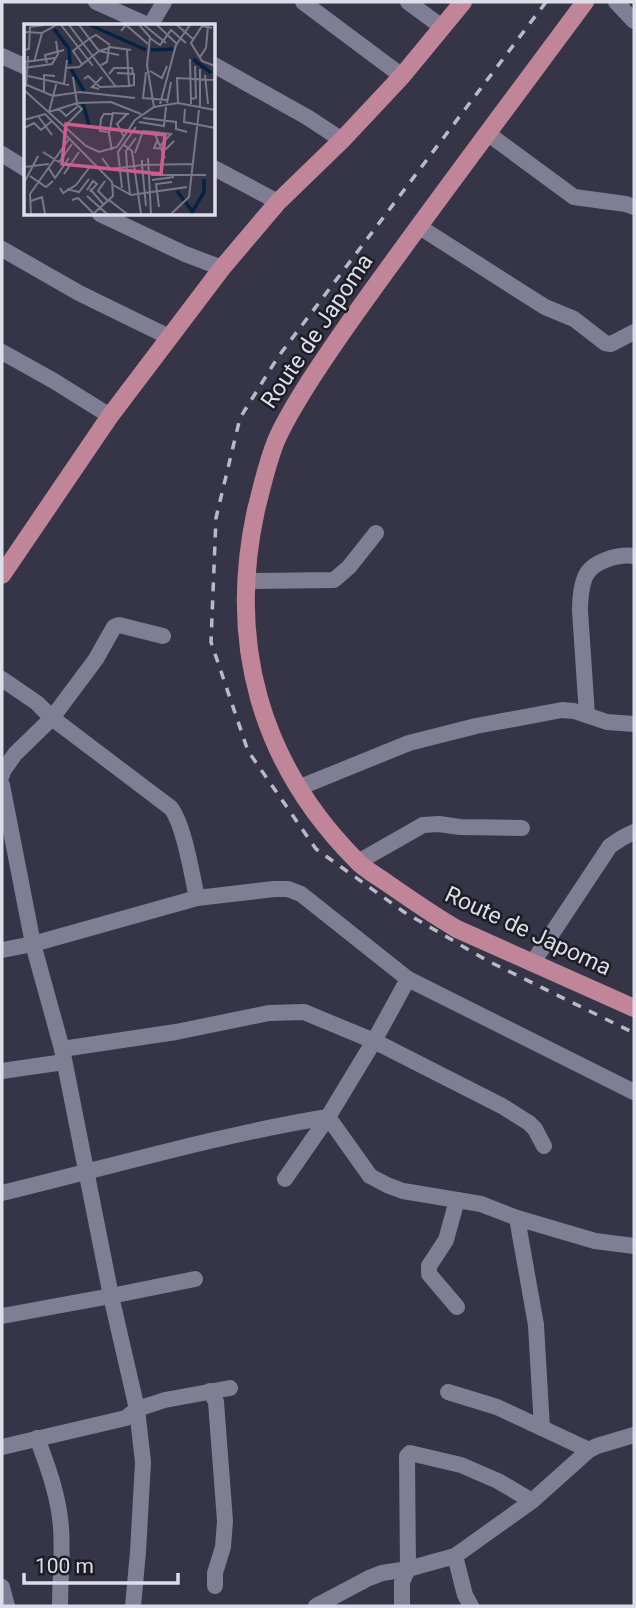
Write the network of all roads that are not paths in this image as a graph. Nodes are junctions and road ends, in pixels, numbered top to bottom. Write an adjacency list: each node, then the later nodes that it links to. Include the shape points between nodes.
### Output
1 (96, 2): 9 (street)
2 (164, 2): 10 (street)
3 (303, 2): 15 (street)
4 (408, 2): 11 (street)
5 (463, 2): 11 (main road)
6 (585, 2): 16 (main road, Route de Japoma)
7 (616, 2): 8 (street)
8 (634, 21)
9 (146, 24)
10 (151, 24)
11 (442, 27): 15 (main road)
12 (2, 56): 13 (street)
13 (24, 66)
14 (215, 66): 17 (street)
15 (401, 76): 17 (main road)
16 (487, 133): 22 (street, via 574,197); 24 (main road, Route de Japoma)
17 (342, 140): 21 (main road)
18 (2, 154): 19 (street)
19 (24, 168)
20 (215, 169): 21 (street)
21 (278, 202): 26 (main road)
22 (634, 207)
23 (102, 215): 26 (street)
24 (418, 226): 27 (street, via 545,307 574,319 605,343); 34 (main road, Route de Japoma, via 318,368 277,439 251,536)
25 (2, 248): 28 (street)
26 (222, 268): 28 (main road)
27 (634, 332)
28 (169, 337): 30 (main road)
29 (2, 352): 30 (street)
30 (110, 416): 33 (main road)
31 (376, 533): 34 (street, via 334,580)
32 (634, 556): 37 (street, via 596,565 585,577 580,611)
33 (4, 568)
34 (246, 581): 42 (main road, Route de Japoma, via 247,644 258,696 273,741)
35 (163, 636): 38 (street, via 114,627)
36 (2, 679): 38 (street)
37 (587, 715): 39 (street); 42 (street, via 562,710 463,730 410,744)
38 (52, 718): 40 (street, via 15,754); 46 (street, via 176,814)
39 (634, 724)
40 (2, 775)
41 (2, 785): 47 (street)
42 (298, 788): 45 (main road, Route de Japoma)
43 (522, 828): 45 (street, via 423,825)
44 (634, 832): 49 (street, via 610,846)
45 (358, 862): 49 (main road, Route de Japoma, via 457,929)
46 (197, 898): 47 (street); 50 (street, via 288,889 301,894)
47 (33, 944): 48 (street); 53 (street)
48 (2, 950)
49 (533, 962): 51 (main road, Route de Japoma)
50 (408, 979): 52 (street); 55 (street)
51 (634, 1008)
52 (374, 1041): 53 (street, via 304,1012 281,1012); 56 (street); 57 (street, via 518,1115 535,1129)
53 (63, 1056): 54 (street); 58 (street)
54 (2, 1071)
55 (634, 1092)
56 (327, 1117): 58 (street); 59 (street); 61 (street, via 370,1176 403,1191)
57 (544, 1146)
58 (88, 1173): 60 (street); 65 (street)
59 (285, 1179)
60 (2, 1193)
61 (457, 1200): 62 (street); 66 (street, via 446,1240 428,1269)
62 (517, 1218): 63 (street, via 595,1241); 72 (street, via 536,1325)
63 (634, 1246)
64 (195, 1279): 65 (street)
65 (111, 1296): 67 (street); 71 (street)
66 (457, 1307)
67 (2, 1316)
68 (230, 1388): 69 (street)
69 (209, 1391): 71 (street); 80 (street, via 216,1402 225,1521)
70 (448, 1392): 72 (street, via 488,1403)
71 (137, 1409): 74 (street, via 126,1418); 84 (street, via 143,1475)
72 (542, 1428): 76 (street)
73 (634, 1435): 76 (street)
74 (37, 1437): 75 (street); 83 (street, via 59,1513)
75 (2, 1447)
76 (589, 1450): 77 (street)
77 (533, 1501): 78 (street); 79 (street, via 461,1465 410,1453 406,1463)
78 (455, 1556): 79 (street); 87 (street)
79 (408, 1569): 85 (street, via 369,1578); 86 (street, via 402,1583)
80 (215, 1586)
81 (2, 1587): 82 (street)
82 (7, 1606)
83 (60, 1606)
84 (133, 1606)
85 (316, 1606)
86 (402, 1606)
87 (471, 1606)

